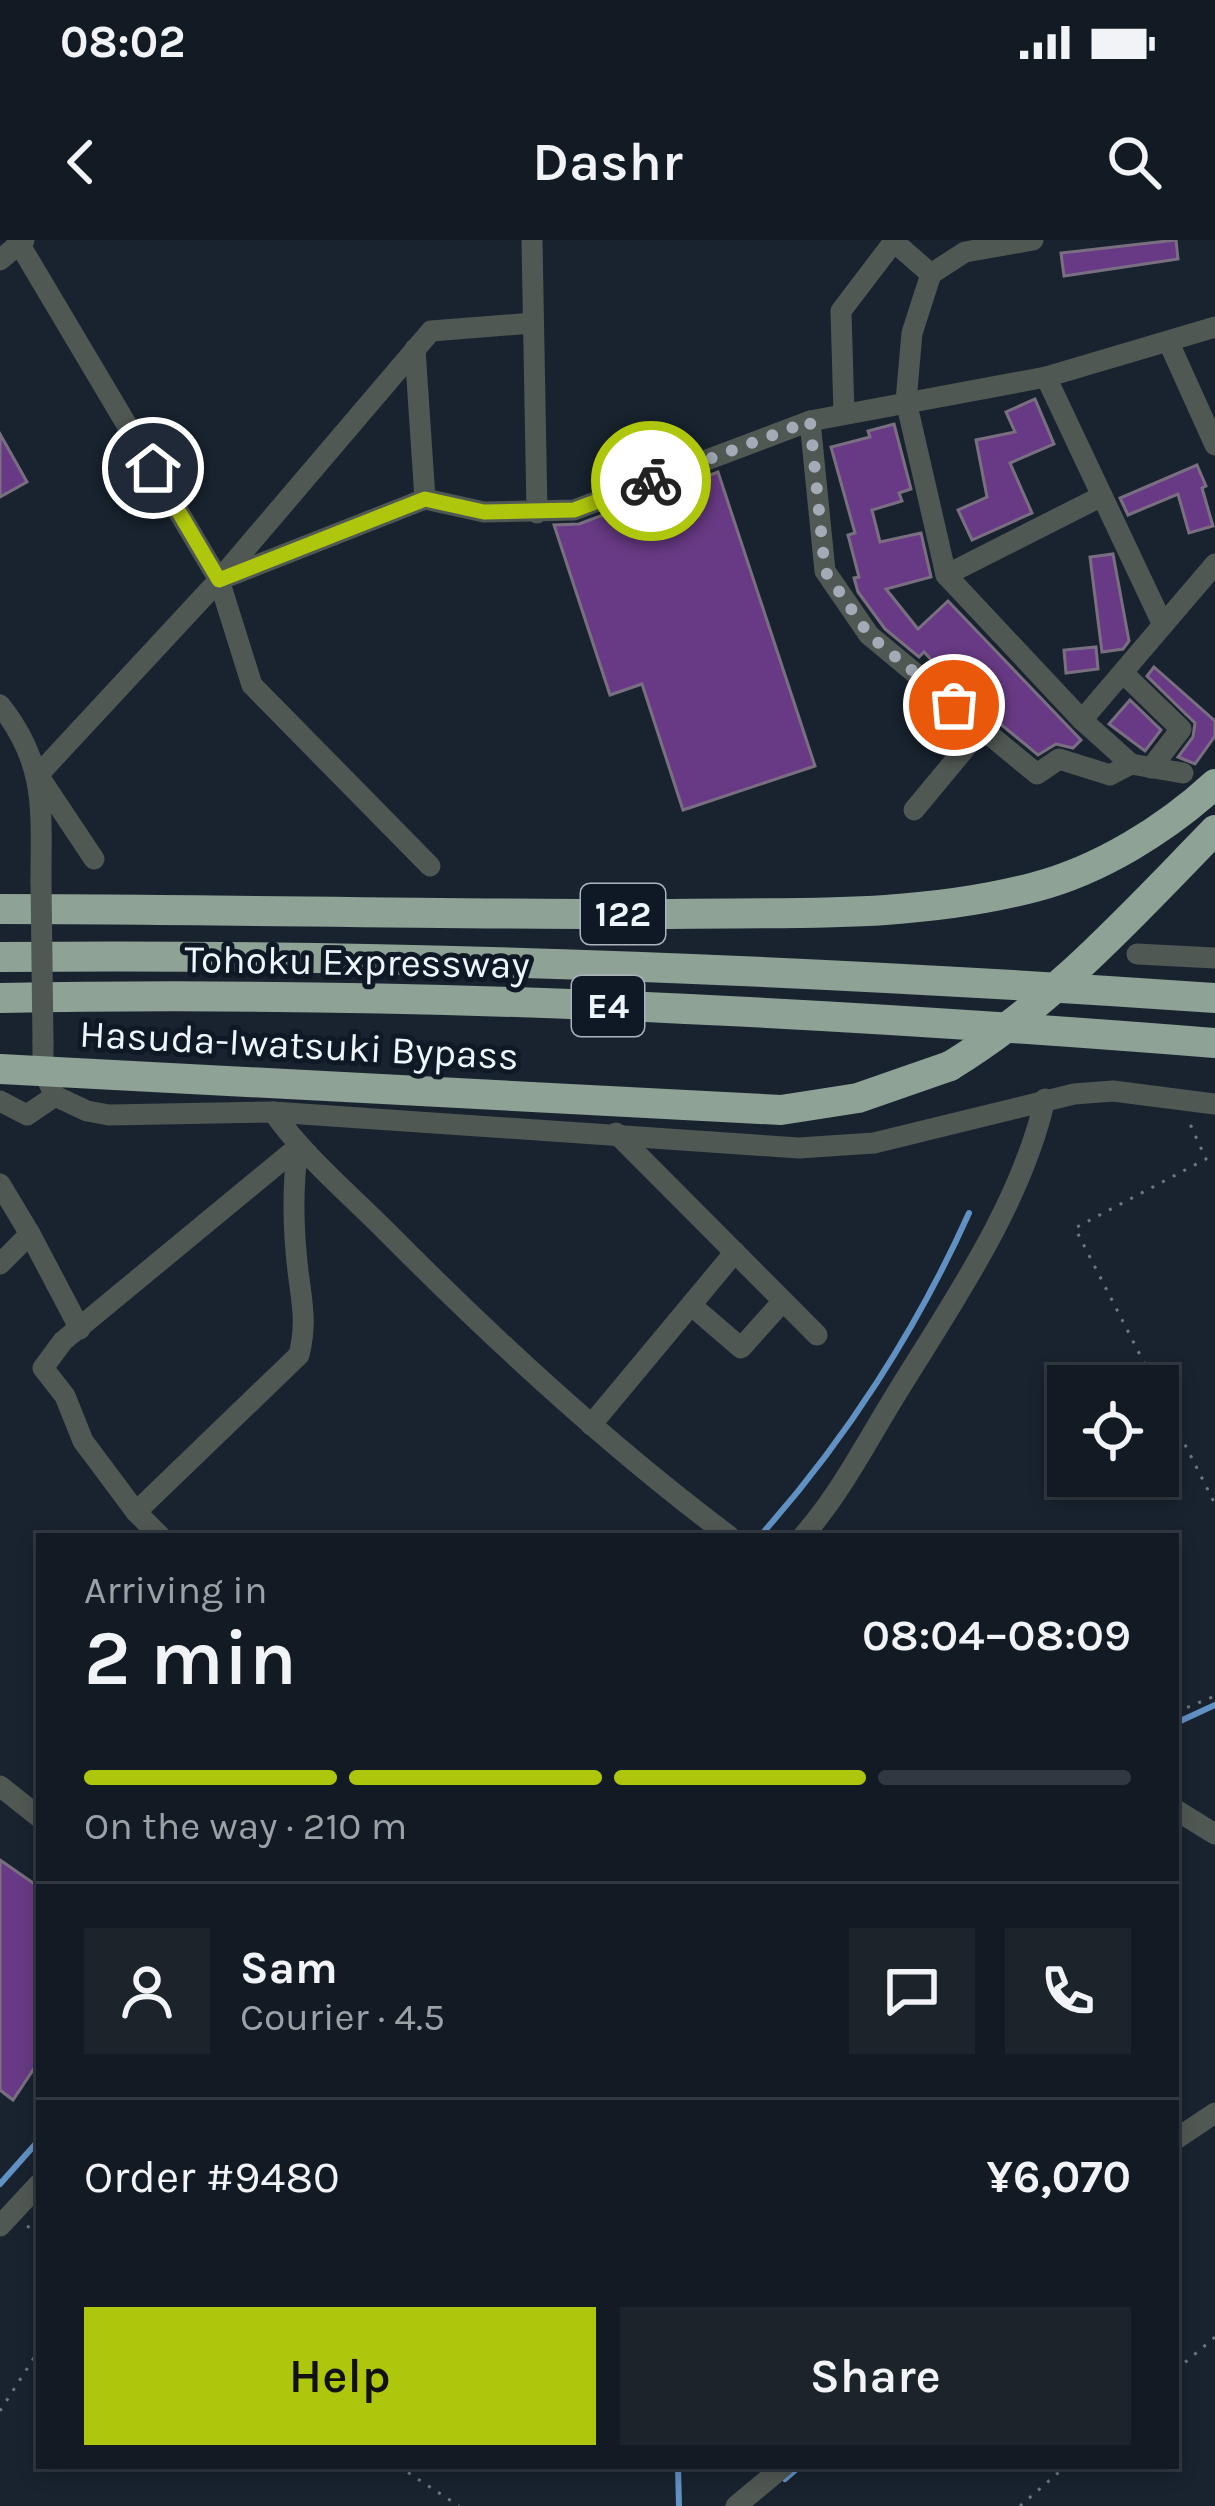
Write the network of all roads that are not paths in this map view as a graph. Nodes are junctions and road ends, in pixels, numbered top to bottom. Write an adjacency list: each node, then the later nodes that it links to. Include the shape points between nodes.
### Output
1 (532, 240): 7 (street)
2 (1033, 240): 6 (street, via 965,252)
3 (894, 241): 6 (street); 13 (street, via 841,311)
4 (20, 242): 5 (street); 21 (street)
5 (0, 260)
6 (931, 274): 12 (street, via 912,333)
7 (533, 323): 10 (street, via 430,331); 18 (street)
8 (1215, 327): 9 (street)
9 (1169, 343): 11 (street); 15 (street)
10 (415, 349): 17 (street); 21 (street)
11 (1046, 377): 12 (street); 16 (street)
12 (906, 401): 13 (street); 20 (street)
13 (844, 414): 14 (street)
14 (810, 421): 18 (street, via 574,510); 26 (street, via 825,571 869,635)
15 (1215, 446)
16 (1102, 496): 20 (street); 22 (street)
17 (425, 499): 18 (street); 21 (street)
18 (537, 513)
19 (1215, 564): 22 (street)
20 (946, 575): 25 (street)
21 (219, 580): 29 (street); 34 (street, via 252,685)
22 (1163, 625): 23 (street)
23 (1123, 673): 25 (street); 27 (street, via 1181,729)
24 (0, 705): 29 (street)
25 (1082, 720): 27 (street)
26 (982, 728): 27 (street, via 1037,774 1059,759 1110,775); 31 (street)
27 (1141, 766): 28 (street)
28 (1183, 773)
29 (38, 775): 33 (street); 43 (street, bridge)
30 (1215, 784): 35 (highway, 122, via 1111,856 1037,886 963,903 868,912 599,914)
31 (914, 810)
32 (1215, 830): 43 (highway, Hasuda-Iwatsuki Bypass, bridge, via 1005,1033 950,1066 858,1098 782,1110)
33 (94, 860)
34 (430, 866)
35 (0, 909)
36 (1137, 954): 38 (street)
37 (0, 956): 40 (highway, Tohoku Expressway / E4, via 713,968)
38 (1215, 958)
39 (0, 998): 41 (highway, Tohoku Expressway / E4, via 575,1005)
40 (1215, 998)
41 (1215, 1043)
42 (0, 1069): 43 (highway, Hasuda-Iwatsuki Bypass)
43 (47, 1070): 45 (street, via 26,1114); 47 (street, via 87,1112)
44 (1046, 1099): 46 (street, via 1112,1091); 48 (street, via 855,1144 799,1148); 62 (street, via 1034,1150 958,1292)
45 (0, 1101)
46 (1215, 1104)
47 (273, 1112): 48 (street); 49 (street)
48 (616, 1133): 52 (street)
49 (298, 1147): 56 (street); 58 (street); 59 (street, via 292,1184 308,1322 299,1355)
50 (0, 1184): 51 (street)
51 (30, 1234): 53 (street); 56 (street)
52 (735, 1252): 54 (street); 55 (street)
53 (0, 1264)
54 (783, 1301): 55 (street, via 740,1348); 57 (street)
55 (691, 1305): 58 (street)
56 (80, 1329): 59 (street, via 43,1367 83,1441)
57 (818, 1335)
58 (591, 1425): 61 (street)
59 (136, 1512): 60 (street)
60 (157, 1533)
61 (725, 1533)
62 (805, 1533)
63 (0, 1786): 65 (street)
64 (1179, 1812): 66 (street)
65 (36, 1813)
66 (1215, 1834)
67 (1215, 2113): 68 (street)
68 (1179, 2137)
69 (36, 2187): 70 (street)
70 (0, 2226)
71 (780, 2469): 72 (street)
72 (736, 2506)

